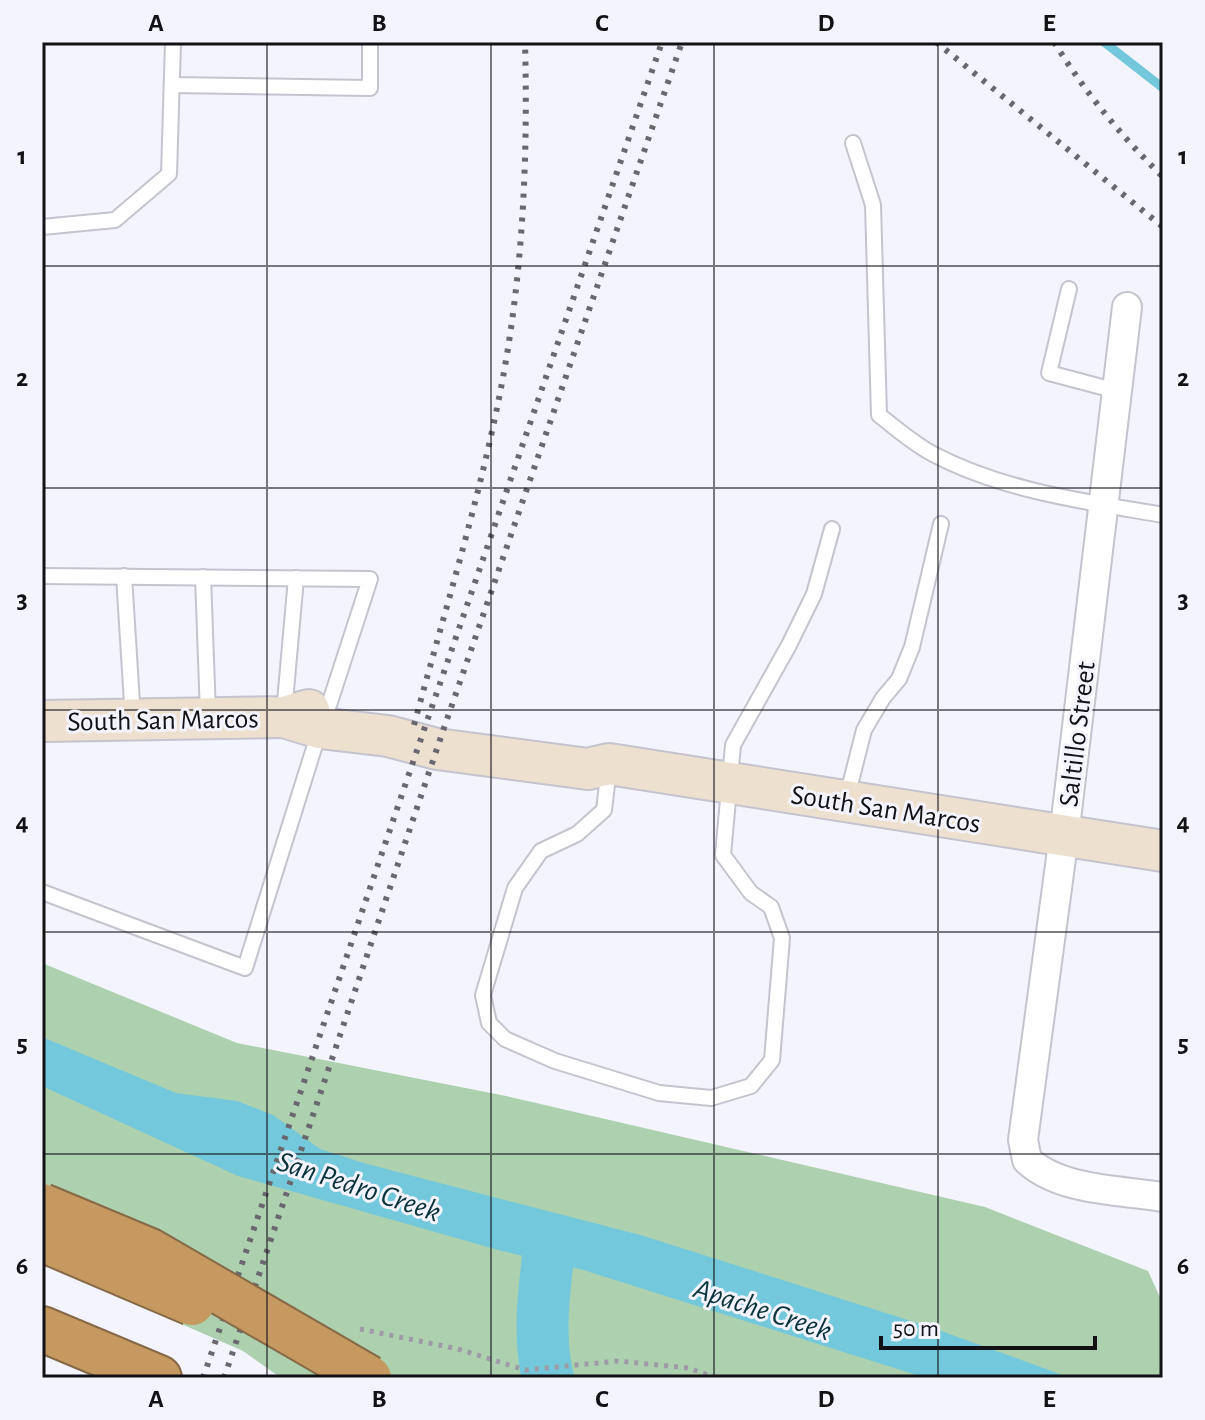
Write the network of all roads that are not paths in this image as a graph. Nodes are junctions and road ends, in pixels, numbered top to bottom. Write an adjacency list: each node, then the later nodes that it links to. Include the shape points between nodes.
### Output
1 (173, 42): 3 (lane)
2 (370, 42): 3 (lane, via 370,88)
3 (172, 85): 5 (lane, via 169,174 115,220)
4 (853, 143): 9 (lane, via 873,205 879,415 931,454 979,476)
5 (42, 227)
6 (1069, 289): 8 (lane, via 1049,373)
7 (1127, 307): 8 (street, Saltillo Street)
8 (1117, 391): 9 (street, Saltillo Street)
9 (1103, 505): 10 (lane); 24 (street, Saltillo Street)
10 (1163, 515)
11 (941, 524): 23 (lane, via 912,647 899,679 864,730)
12 (832, 529): 22 (lane, via 814,594 733,745)
13 (42, 576): 14 (lane)
14 (124, 576): 15 (lane); 19 (lane)
15 (203, 577): 16 (lane); 18 (lane)
16 (296, 578): 17 (lane); 17 (lane, via 370,579)
17 (311, 717): 18 (street, South San Marcos); 21 (street, South San Marcos, via 391,712 445,725 591,745); 26 (lane, via 245,968)
18 (208, 718): 19 (street, South San Marcos)
19 (133, 719): 20 (street, South San Marcos)
20 (42, 721)
21 (609, 764): 22 (street, South San Marcos); 22 (lane, via 604,810 577,834 541,851 515,888 483,995 489,1023 505,1039 555,1061 659,1093 711,1098 751,1086 772,1060 782,938 771,907 751,893 723,855)
22 (731, 783): 23 (street, South San Marcos)
23 (846, 802): 24 (street, South San Marcos)
24 (1064, 836): 25 (street, South San Marcos); 27 (street, Saltillo Street, via 1023,1140 1027,1160 1052,1177)
25 (1163, 851)
26 (42, 892)
27 (1163, 1197)
28 (42, 1206): 33 (highway, bridge, via 150,1251)
29 (42, 1239): 32 (highway, bridge)
30 (42, 1329): 31 (highway)
31 (159, 1378)
32 (363, 1378)
33 (369, 1378)

